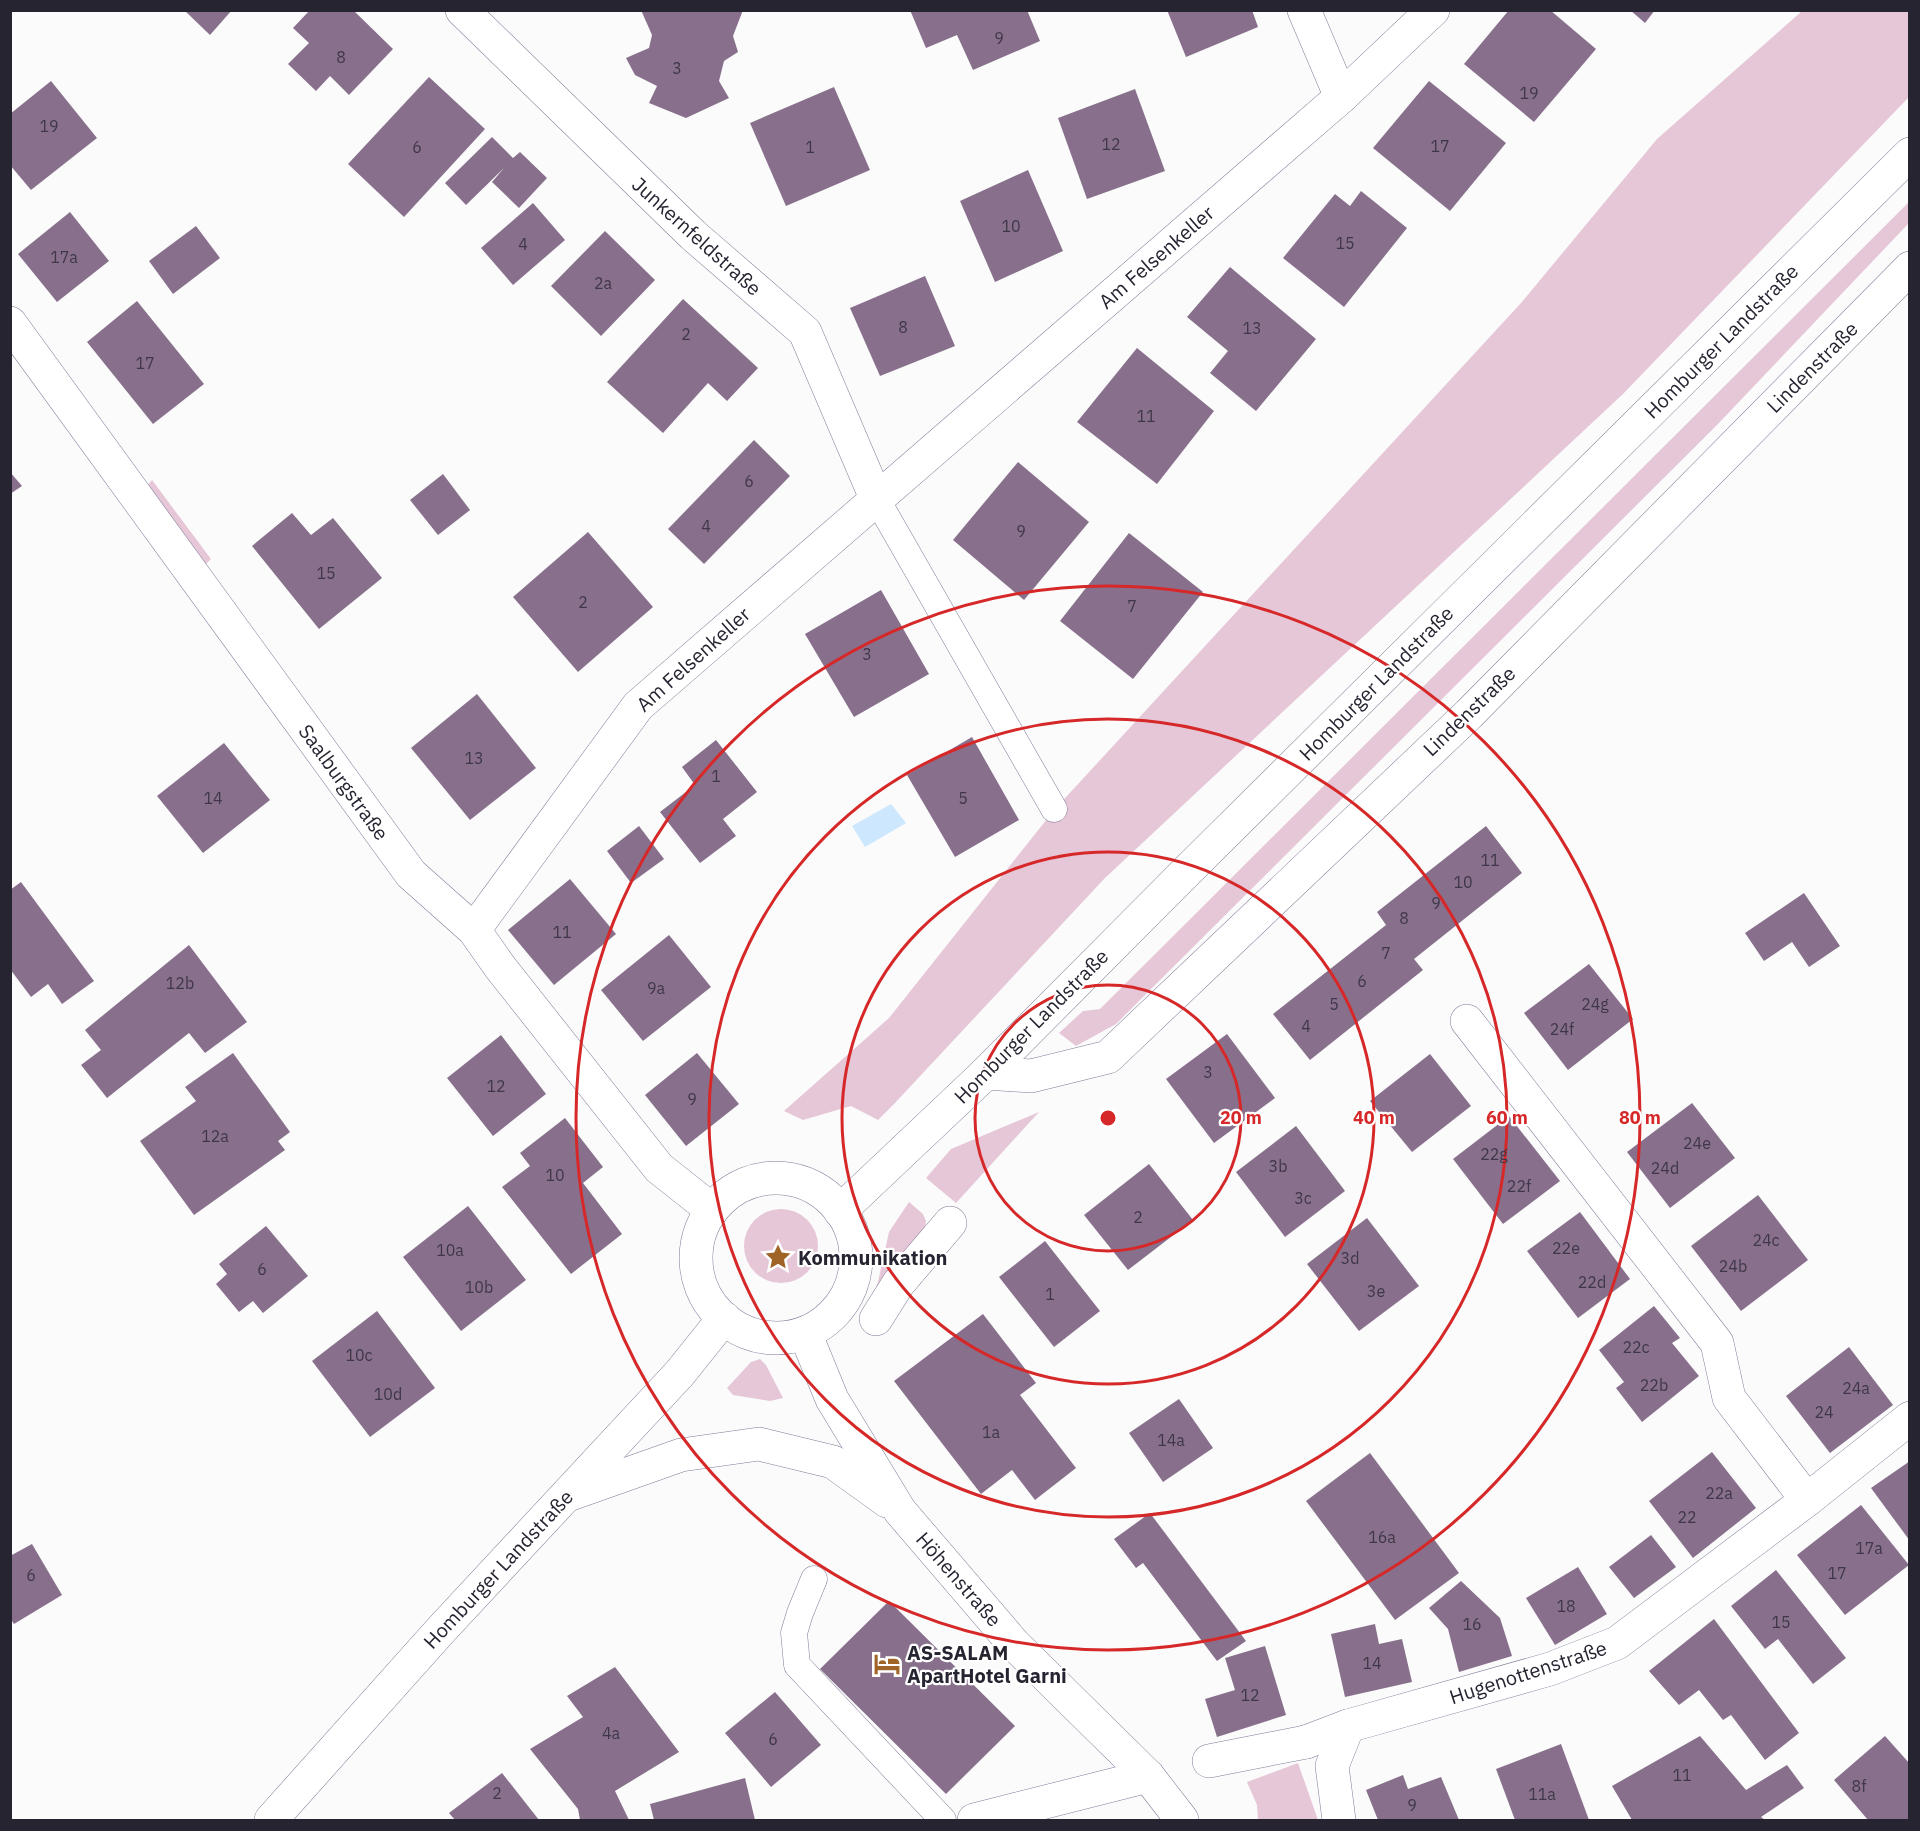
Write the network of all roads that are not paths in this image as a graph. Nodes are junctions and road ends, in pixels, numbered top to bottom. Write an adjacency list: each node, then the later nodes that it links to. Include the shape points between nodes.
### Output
1 (462, 10): 8 (street, Junkernfeldstraße, via 693,235 805,332)
2 (1304, 10): 4 (street)
3 (1433, 10): 4 (street, Am Felsenkeller)
4 (1341, 97): 8 (street, Am Felsenkeller)
5 (1910, 154): 12 (street, Homburger Landstraße)
6 (1910, 268): 12 (street, Lindenstraße, via 1468,714 1108,1057 1031,1076)
7 (10, 323): 10 (street, Saalburgstraße, via 411,874)
8 (876, 498): 9 (lane); 10 (street, Am Felsenkeller, via 638,706)
9 (1054, 809)
10 (474, 930): 13 (street, Saalburgstraße, via 658,1168)
11 (1467, 1022): 21 (street, via 1717,1343 1729,1398)
12 (986, 1073): 14 (street, Homburger Landstraße)
13 (712, 1210): 14 (street, via 728,1194 748,1183 770,1178 794,1180 815,1188); 16 (street, via 701,1230 696,1252 698,1275 706,1297)
14 (840, 1211): 18 (street, via 855,1241 857,1263 852,1286 841,1306 825,1322)
15 (950, 1223): 17 (street, via 898,1284)
16 (724, 1318): 18 (street, via 759,1336 782,1338); 20 (street, Homburger Landstraße, via 680,1373)
17 (876, 1319)
18 (805, 1333): 22 (street, Höhenstraße, via 832,1399)
19 (1910, 1418): 21 (street, Hugenottenstraße)
20 (564, 1497): 22 (street, via 681,1455 759,1444 833,1462); 27 (street, Homburger Landstraße)
21 (1807, 1500): 24 (street, Hugenottenstraße, via 1617,1643 1550,1669)
22 (900, 1511): 26 (street, Höhenstraße, via 1014,1644)
23 (814, 1579): 28 (lane, via 794,1633 796,1665)
24 (1348, 1726): 25 (street, Hugenottenstraße, via 1306,1742); 31 (street, via 1332,1766)
25 (1209, 1761)
26 (1148, 1776): 29 (street); 30 (street, Höhenstraße)
27 (271, 1821)
28 (943, 1821)
29 (974, 1821)
30 (1182, 1821)
31 (1339, 1821)

